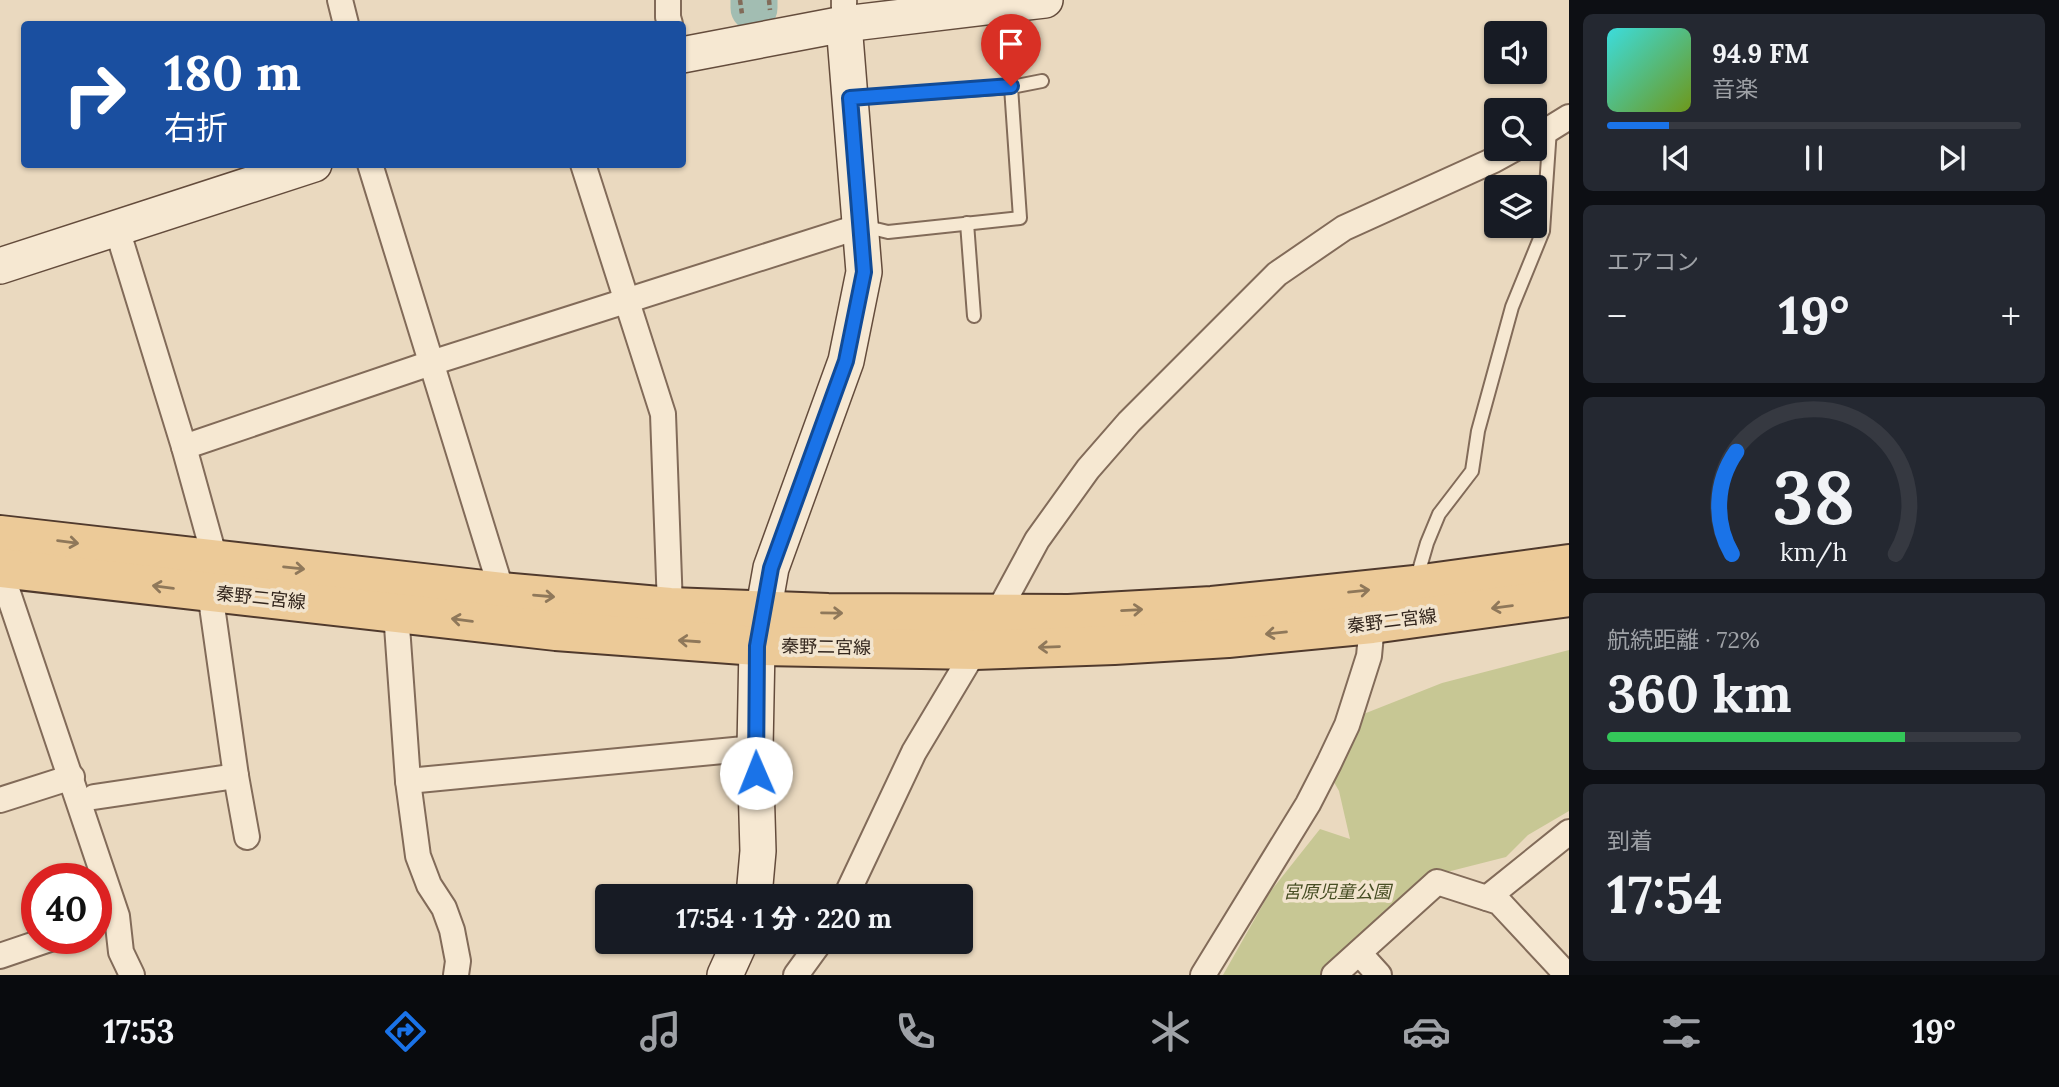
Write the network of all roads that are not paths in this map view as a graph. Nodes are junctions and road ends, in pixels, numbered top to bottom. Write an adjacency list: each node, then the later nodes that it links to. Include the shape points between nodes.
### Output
1 (340, 0): 5 (street)
2 (668, 0): 6 (street)
3 (1045, 0): 4 (street)
4 (844, 12): 7 (street); 10 (street)
5 (345, 21)
6 (669, 21)
7 (686, 54)
8 (1042, 81): 9 (lane)
9 (1011, 86): 10 (lane); 16 (lane, via 1020,218)
10 (850, 98): 17 (street)
11 (1551, 128): 28 (lane, via 1543,231 1512,307 1478,431 1472,471 1439,514)
12 (1492, 161): 33 (street, via 1344,228 1277,274 1088,469 1037,540)
13 (302, 168): 18 (street)
14 (371, 168): 22 (street)
15 (584, 168): 20 (street)
16 (967, 223): 17 (lane, via 888,232); 21 (lane)
17 (861, 226): 20 (street); 35 (street, via 864,272 846,361 771,568)
18 (117, 229): 19 (street); 23 (street)
19 (0, 266)
20 (626, 301): 22 (street); 31 (street, via 663,414)
21 (974, 316)
22 (431, 363): 23 (street); 29 (street)
23 (184, 447): 27 (street)
24 (0, 535): 27 (main road, 秦野二宮線, one-way to 27)
25 (1569, 564): 28 (main road, 秦野二宮線)
26 (0, 568): 27 (main road, 秦野二宮線, one-way to 26); 39 (street)
27 (213, 576): 29 (main road, 秦野二宮線, one-way to 29); 32 (main road, 秦野二宮線); 38 (street)
28 (1415, 585): 33 (main road, 秦野二宮線, one-way to 28, via 1212,606)
29 (502, 592): 31 (main road, 秦野二宮線, one-way to 31)
30 (1569, 597): 34 (main road, 秦野二宮線, one-way to 34)
31 (670, 607): 35 (main road, 秦野二宮線)
32 (396, 612): 35 (main road, 秦野二宮線, one-way to 32, via 556,631); 40 (street)
33 (998, 614): 35 (main road, 秦野二宮線, one-way to 33, via 828,614)
34 (1372, 624): 36 (main road, 秦野二宮線, one-way to 36, via 1228,638); 59 (street, via 1369,656 1329,763)
35 (760, 628): 36 (main road, 秦野二宮線); 37 (street)
36 (975, 650): 47 (street, via 914,752)
37 (755, 748): 40 (street); 46 (street)
38 (236, 776): 41 (street); 44 (street)
39 (72, 777): 42 (street); 45 (street)
40 (408, 781): 56 (street, via 418,856 452,930)
41 (94, 797)
42 (0, 800)
43 (1569, 832): 48 (street)
44 (247, 837)
45 (93, 863)
46 (755, 884)
47 (852, 884)
48 (1487, 898): 51 (street, via 1437,882); 62 (street, via 1499,902)
49 (112, 931): 55 (street)
50 (21, 949): 54 (street)
51 (1359, 953): 60 (street); 61 (street)
52 (735, 954): 57 (street)
53 (811, 954): 58 (street)
54 (0, 956)
55 (132, 975)
56 (456, 975)
57 (725, 975)
58 (796, 975)
59 (1203, 975)
60 (1334, 975)
61 (1379, 975)
62 (1567, 975)

